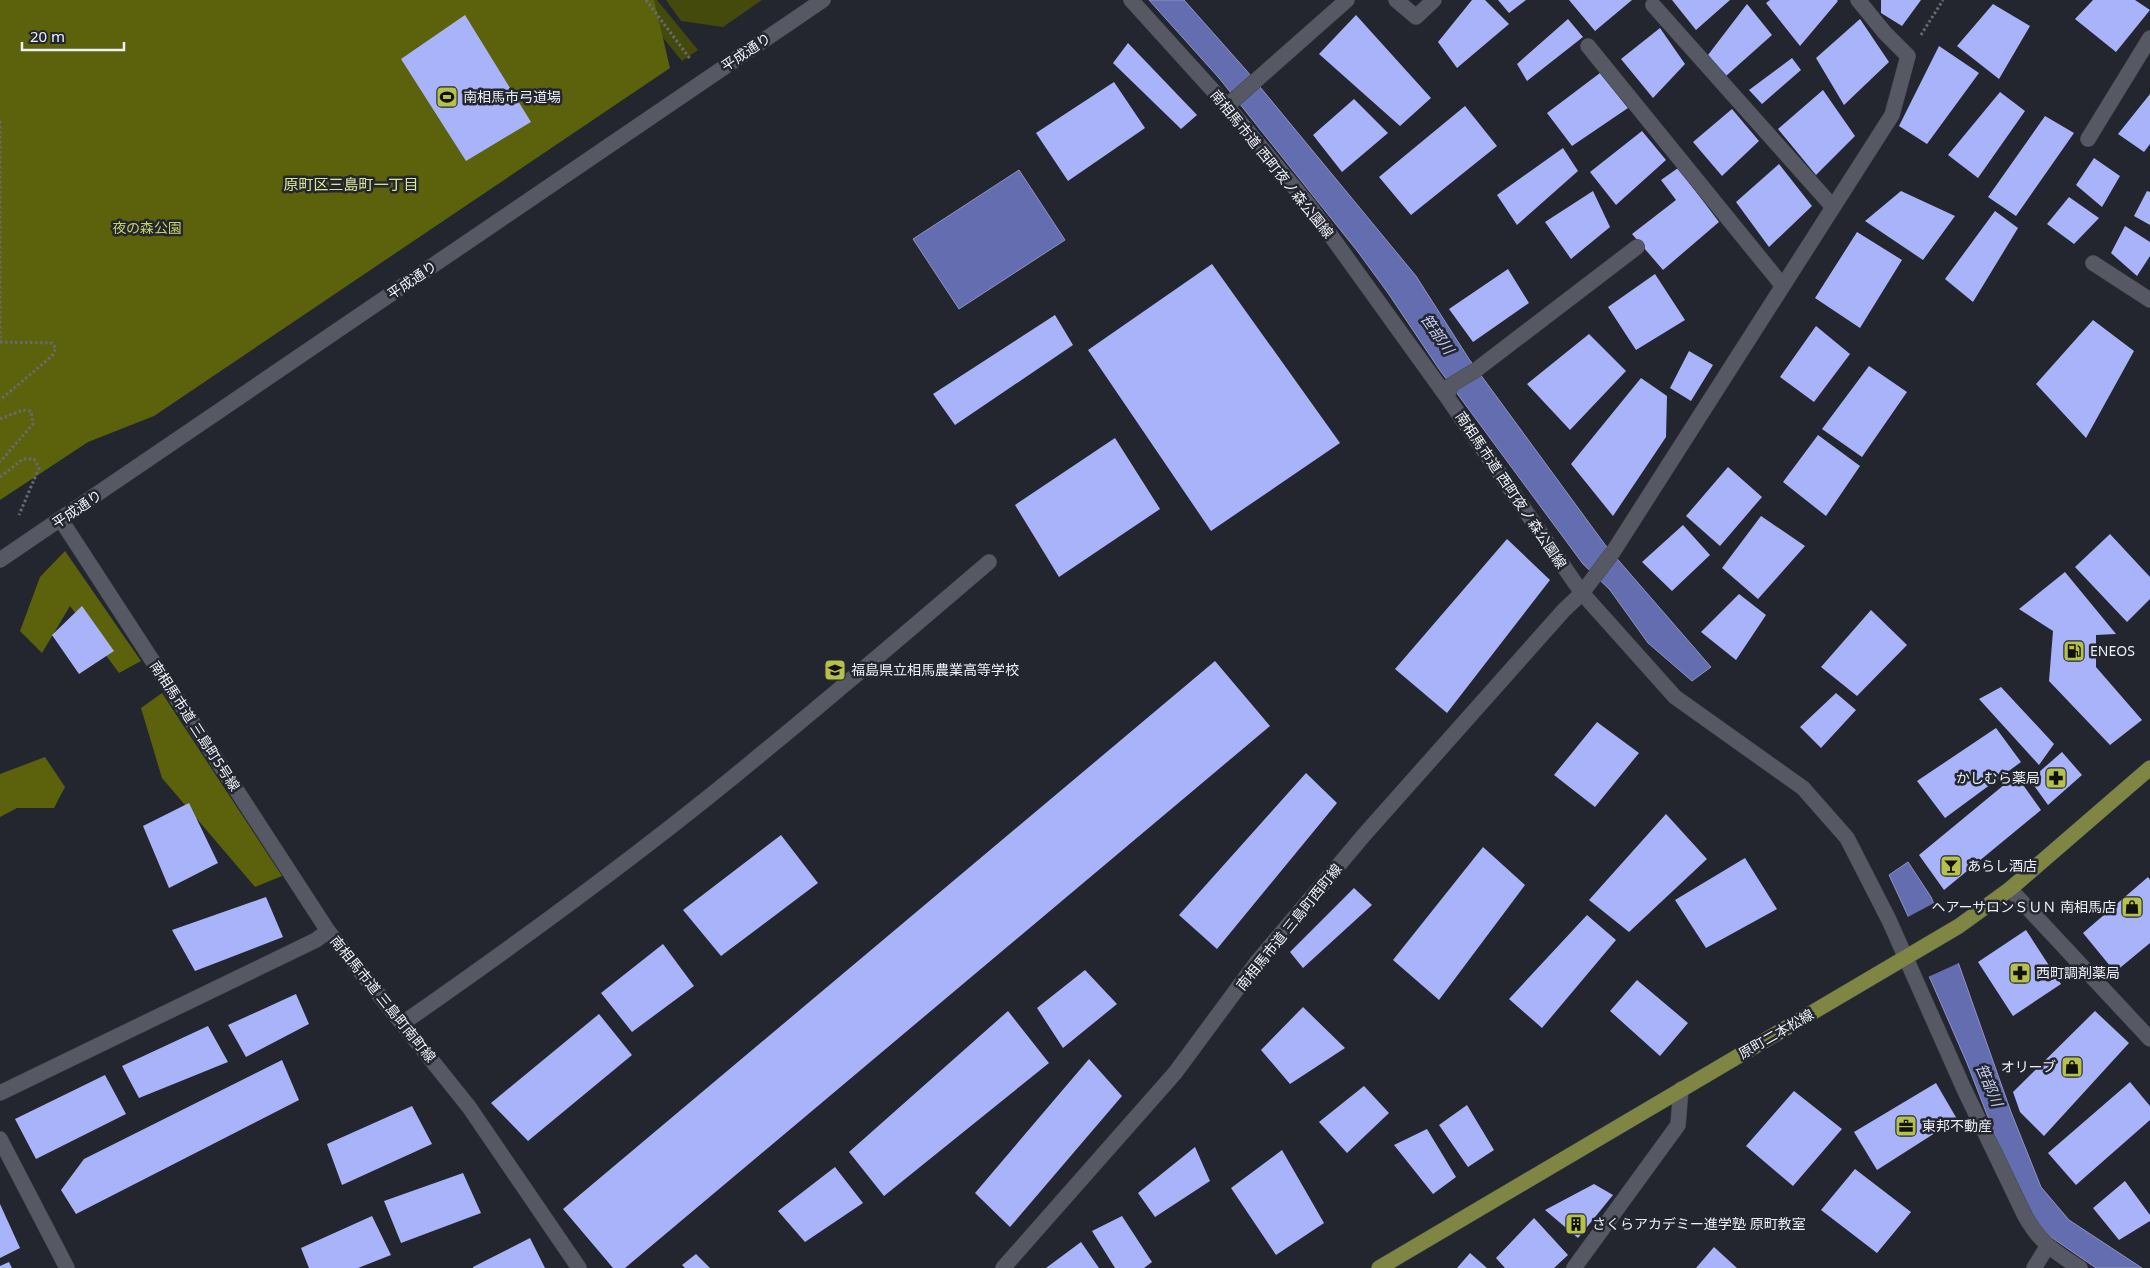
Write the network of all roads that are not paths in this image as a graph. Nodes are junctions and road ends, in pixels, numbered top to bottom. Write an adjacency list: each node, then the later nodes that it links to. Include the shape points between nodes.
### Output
1 (823, 0): 18 (street, 平成通り)
2 (1131, 0): 10 (street, 南相馬市道 西町夜ノ森公園線)
3 (1346, 0): 10 (street)
4 (1396, 0): 5 (street, via 1416,16)
5 (1434, 0)
6 (1858, 0): 12 (street, 南相馬市道 三島町西町線, via 1908,56 1892,115)
7 (1653, 5): 12 (street)
8 (2150, 38): 11 (street)
9 (1588, 46): 15 (street)
10 (1230, 104): 17 (street, 南相馬市道 西町夜ノ森公園線)
11 (2088, 140)
12 (1833, 207): 15 (street, 南相馬市道 三島町西町線)
13 (1638, 247): 17 (street)
14 (2094, 263): 16 (street)
15 (1782, 285): 21 (street, 南相馬市道 三島町西町線, via 1613,552)
16 (2150, 300)
17 (1449, 391): 21 (street, 南相馬市道 西町夜ノ森公園線)
18 (61, 520): 19 (street, 平成通り); 24 (street, 南相馬市道 三島町5号線)
19 (0, 560)
20 (989, 562): 26 (street, via 713,793)
21 (1582, 593): 25 (street, 南相馬市道 西町夜ノ森公園線, via 1675,697 1803,788 1847,838 1889,920); 34 (street, 南相馬市道 三島町西町線, via 1364,836 1257,962 1175,1072)
22 (2150, 768): 23 (main road, 原町二本松線)
23 (2010, 889): 25 (main road, 原町二本松線, via 1958,926); 27 (street)
24 (328, 931): 26 (street, 南相馬市道 三島町南町線); 29 (street, 南相馬市道 三島町南町線, via 316,940)
25 (1904, 958): 28 (main road, 原町二本松線); 31 (street, 南相馬市道 西町夜ノ森公園線, via 2025,1216)
26 (403, 1023): 33 (street, 南相馬市道 三島町南町線, via 469,1107)
27 (2150, 1039)
28 (1681, 1089): 35 (main road, 原町二本松線); 36 (street, via 1678,1125)
29 (0, 1094)
30 (0, 1139): 32 (street)
31 (2047, 1247): 37 (street); 38 (street, 南相馬市道 西町夜ノ森公園線)
32 (67, 1268)
33 (579, 1268)
34 (1003, 1268)
35 (1379, 1268)
36 (1574, 1268)
37 (2034, 1268)
38 (2080, 1268)

